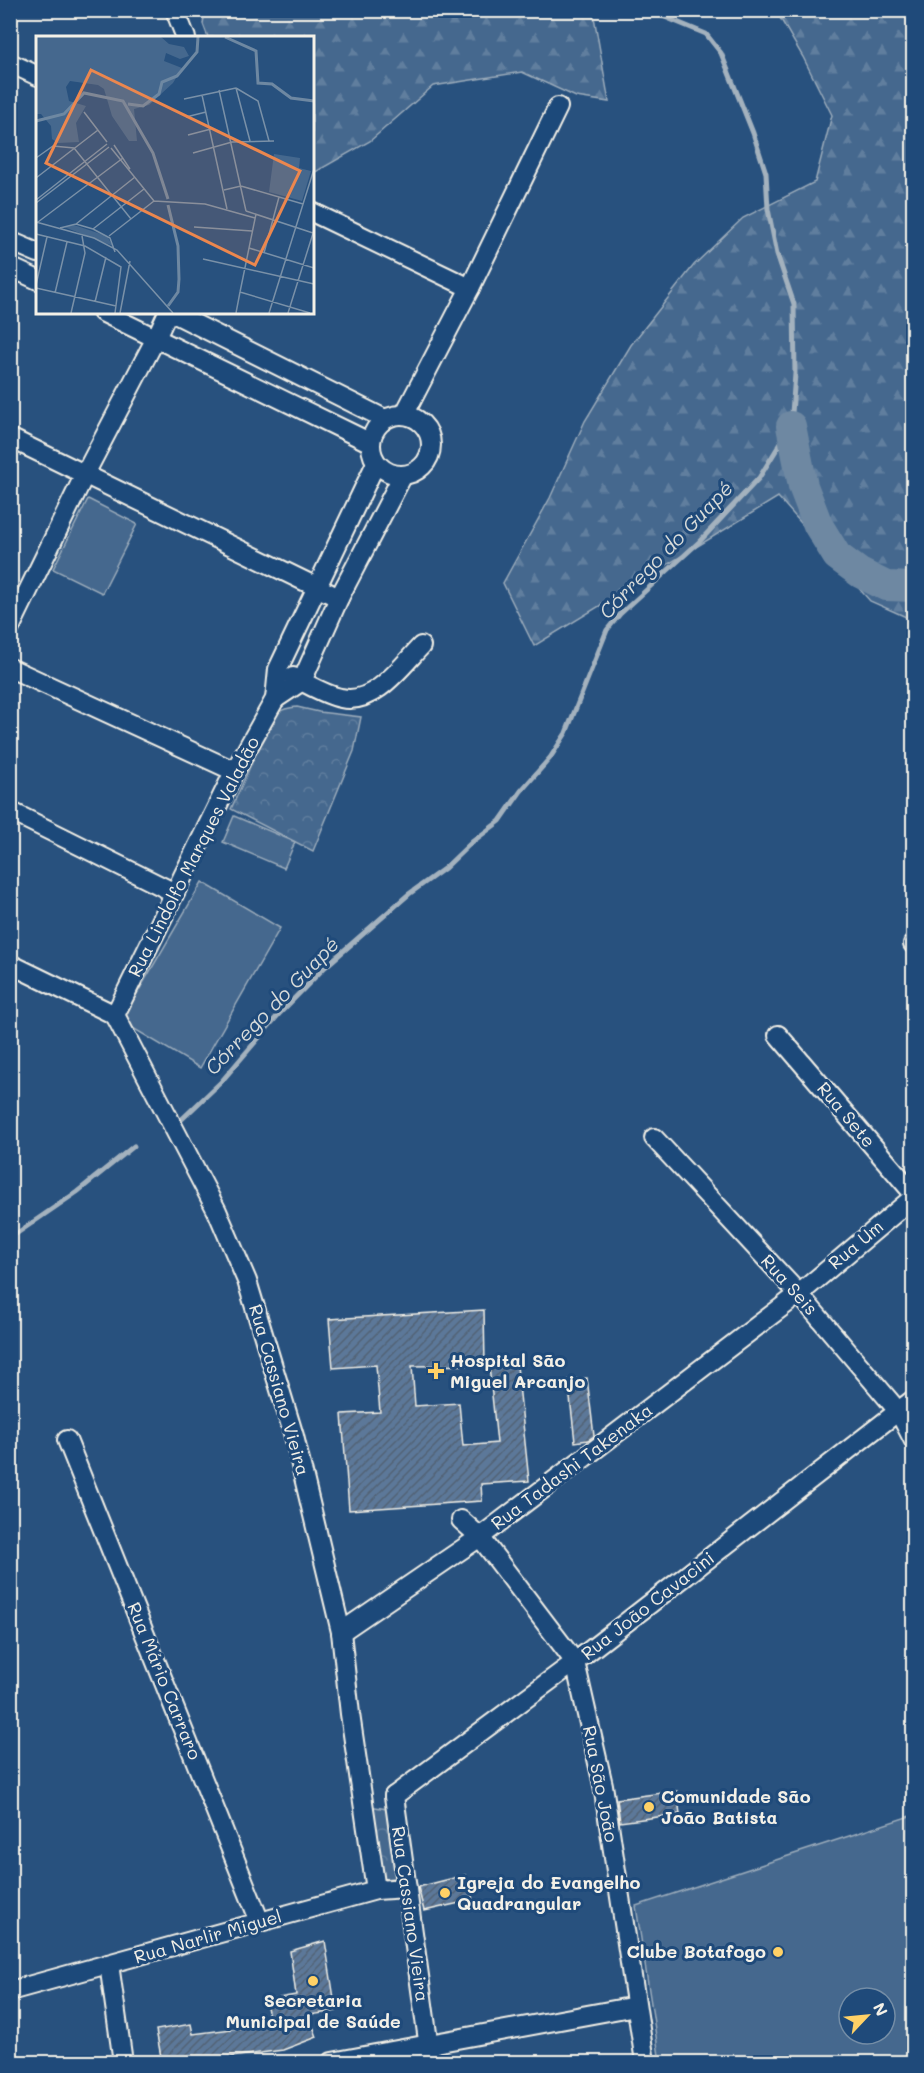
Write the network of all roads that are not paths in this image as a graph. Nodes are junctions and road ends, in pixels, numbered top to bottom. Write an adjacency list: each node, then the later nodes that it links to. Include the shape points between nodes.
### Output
1 (176, 10): 2 (street)
2 (185, 36)
3 (10, 63): 4 (street)
4 (36, 75)
5 (558, 107): 11 (street)
6 (314, 213): 11 (street)
7 (10, 241): 8 (street)
8 (36, 252)
9 (10, 267): 10 (street)
10 (36, 279)
11 (470, 288): 16 (street)
12 (106, 314): 15 (street)
13 (168, 314): 15 (street)
14 (173, 314): 17 (street)
15 (156, 338): 19 (street); 21 (street)
16 (404, 415): 17 (street); 22 (street, via 422,423 428,431 431,450 421,468)
17 (385, 419): 19 (street, via 378,425)
18 (10, 438): 21 (street)
19 (371, 443): 20 (street)
20 (376, 463): 22 (street, via 384,470); 23 (street, Rua Lindolfo Marques Valadão)
21 (85, 474): 23 (street); 25 (street)
22 (403, 475): 24 (street)
23 (315, 588): 24 (street); 28 (street, Rua Lindolfo Marques Valadão)
24 (339, 598): 29 (street)
25 (10, 628)
26 (421, 646): 29 (street, via 388,682 358,699 342,699)
27 (10, 668): 31 (street)
28 (278, 669): 29 (street); 30 (street, Rua Lindolfo Marques Valadão)
29 (302, 681): 30 (street, Rua Lindolfo Marques Valadão)
30 (275, 699): 31 (street, Rua Lindolfo Marques Valadão)
31 (234, 771): 33 (street, Rua Lindolfo Marques Valadão)
32 (10, 811): 33 (street)
33 (173, 892): 35 (street, Rua Lindolfo Marques Valadão)
34 (10, 964): 35 (street)
35 (115, 1016): 46 (street, Rua Cassiano Vieira, via 217,1211 247,1281 294,1436)
36 (778, 1035): 38 (street, Rua Sete)
37 (654, 1138): 39 (street, Rua Seis)
38 (914, 1196): 39 (street, Rua Um)
39 (799, 1294): 41 (street, Rua Seis); 45 (street, Rua Tadashi Takenaka)
40 (914, 1399): 41 (street, Rua João Cavacini)
41 (899, 1412): 43 (street, Rua Seis); 47 (street, Rua João Cavacini)
42 (67, 1440): 52 (street, Rua Mário Carraro)
43 (914, 1441)
44 (461, 1520): 45 (street, Rua São João)
45 (480, 1537): 46 (street, Rua Tadashi Takenaka); 47 (street, Rua São João)
46 (341, 1632): 48 (street, Rua Cassiano Vieira)
47 (575, 1662): 49 (street, Rua João Cavacini); 55 (street, Rua São João, via 603,1785)
48 (363, 1791): 49 (street); 51 (street, Rua Cassiano Vieira)
49 (394, 1796): 50 (street, Rua Cassiano Vieira)
50 (407, 1888): 51 (street, Rua Narlir Miguel); 56 (street, Rua Cassiano Vieira)
51 (376, 1890): 52 (street, Rua Narlir Miguel)
52 (260, 1922): 53 (street, Rua Narlir Miguel)
53 (109, 1964): 54 (street, Rua Narlir Miguel); 57 (street)
54 (10, 1991)
55 (636, 2006): 56 (street); 59 (street, Rua São João)
56 (430, 2054): 58 (street)
57 (123, 2062)
58 (332, 2062)
59 (645, 2062)

